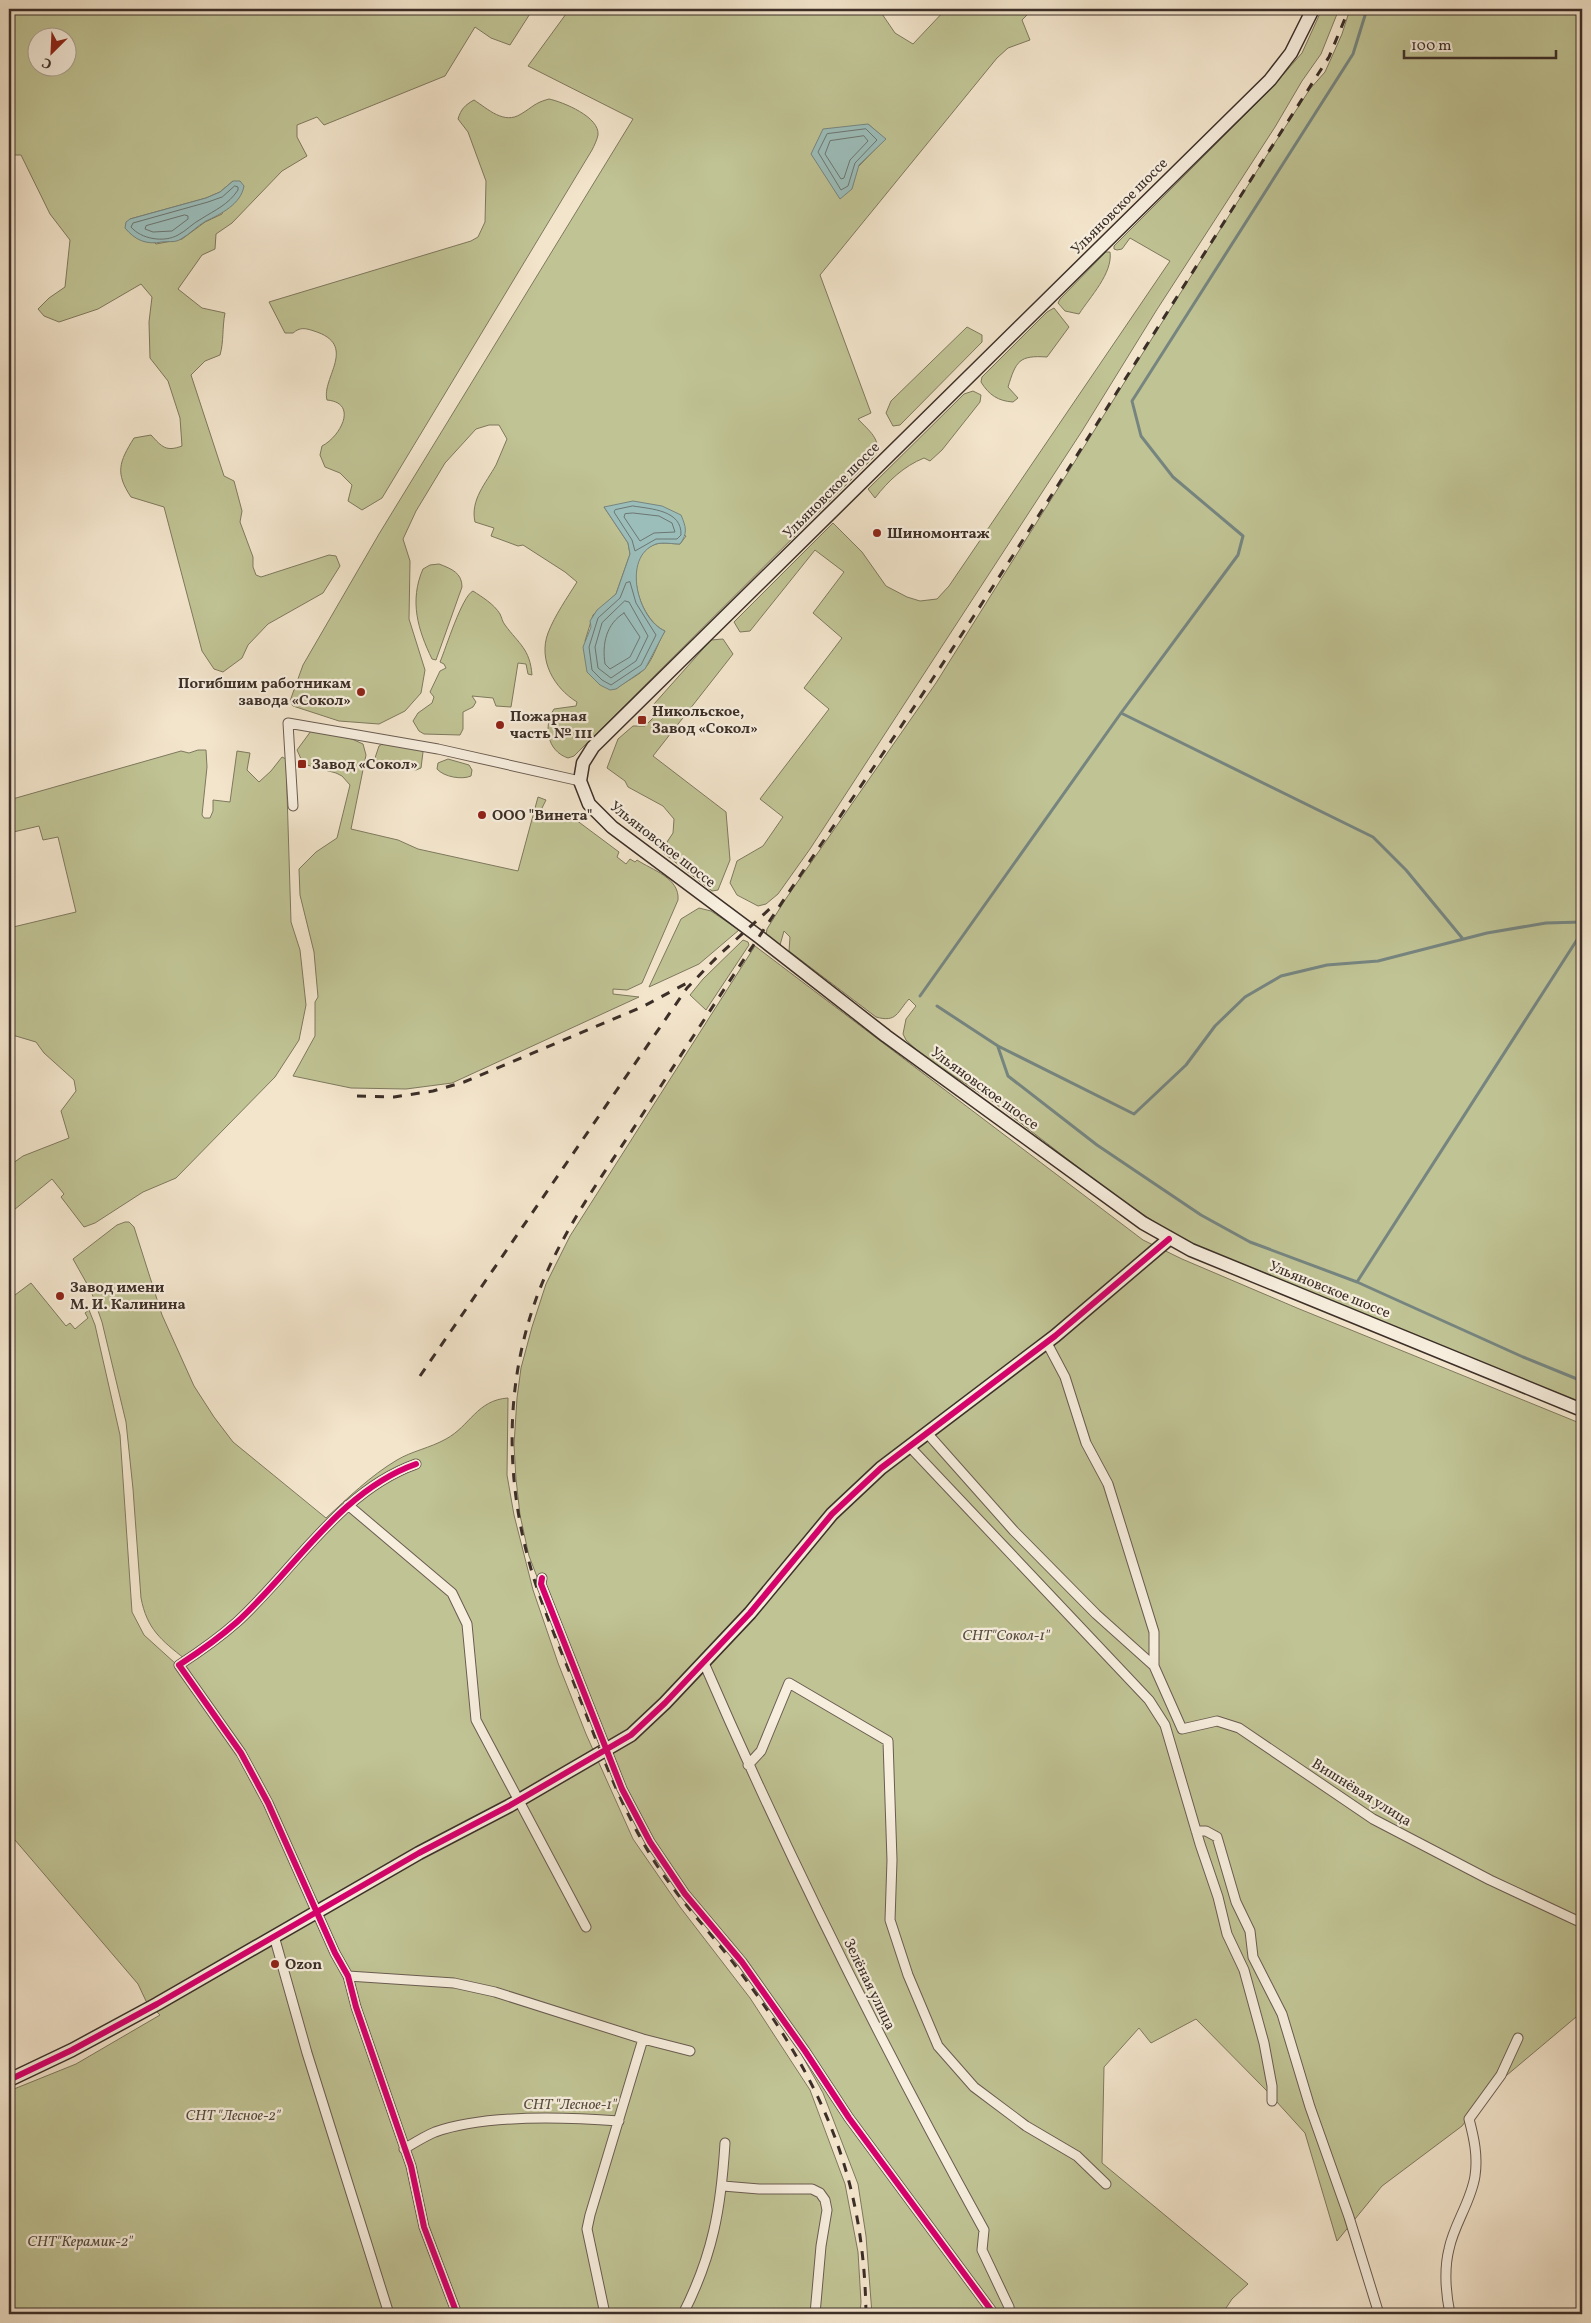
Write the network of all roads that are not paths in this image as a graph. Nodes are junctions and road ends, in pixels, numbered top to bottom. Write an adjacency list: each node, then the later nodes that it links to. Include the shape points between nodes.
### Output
1 (1313, 9): 2 (main road, Ульяновское шоссе, via 1291,53 1270,80 593,747 583,763)
2 (580, 781): 3 (street, via 438,749 288,723); 4 (main road, Ульяновское шоссе, via 589,804 612,827 886,1036)
3 (293, 806)
4 (1169, 1239): 5 (main road); 6 (main road, Ульяновское шоссе)
5 (1047, 1343): 7 (main road); 13 (street, via 1065,1377 1086,1444 1108,1484 1154,1632)
6 (1582, 1410)
7 (927, 1433): 8 (main road); 13 (street, via 1014,1531 1096,1614)
8 (909, 1446): 12 (main road, via 832,1514); 17 (street, via 1149,1700 1165,1725)
9 (416, 1464): 10 (street, via 395,1472)
10 (348, 1505): 16 (street, via 452,1592 467,1624 476,1720); 18 (street, via 238,1621 179,1665 241,1753)
11 (542, 1578): 14 (street, via 541,1584)
12 (704, 1663): 14 (main road, via 632,1735); 15 (street, Зелёная улица)
13 (1154, 1666): 19 (street, Вишнёвая улица, via 1182,1729 1218,1721 1238,1728 1373,1819)
14 (607, 1750): 16 (main road); 38 (street, via 622,1789 668,1870 742,1962 849,2118)
15 (748, 1765): 31 (street, via 761,1751 789,1683 888,1741 892,1860 890,1920 908,1975 938,2046 974,2087 1026,2126 1078,2156); 39 (street, Зелёная улица, via 905,2085 984,2230 982,2250)
16 (518, 1801): 18 (main road, via 419,1853); 20 (street)
17 (1196, 1831): 27 (street, via 1227,1934 1244,1970 1266,2050); 40 (street, via 1206,1830 1217,1837 1236,1902 1250,1931 1253,1957 1282,2014)
18 (319, 1912): 21 (main road); 22 (street)
19 (1582, 1923)
20 (586, 1927)
21 (274, 1936): 26 (main road, via 72,2050); 33 (street)
22 (348, 1976): 24 (street, via 454,1983 495,1992); 30 (street)
23 (1518, 2038): 41 (street, via 1501,2075 1468,2119 1476,2154 1475,2177 1449,2249 1446,2296)
24 (643, 2040): 25 (street); 28 (street)
25 (690, 2051)
26 (9, 2080)
27 (1272, 2101)
28 (619, 2122): 30 (street, via 532,2118 470,2124 435,2132); 35 (street, via 588,2229)
29 (725, 2143): 32 (street)
30 (404, 2149): 34 (street, via 411,2166 424,2227)
31 (1106, 2184)
32 (722, 2186): 36 (street, via 712,2242 699,2283); 37 (street, via 820,2193 827,2210)
33 (389, 2314)
34 (457, 2314)
35 (605, 2314)
36 (683, 2314)
37 (815, 2314)
38 (994, 2314)
39 (1010, 2314)
40 (1379, 2314)
41 (1450, 2314)

